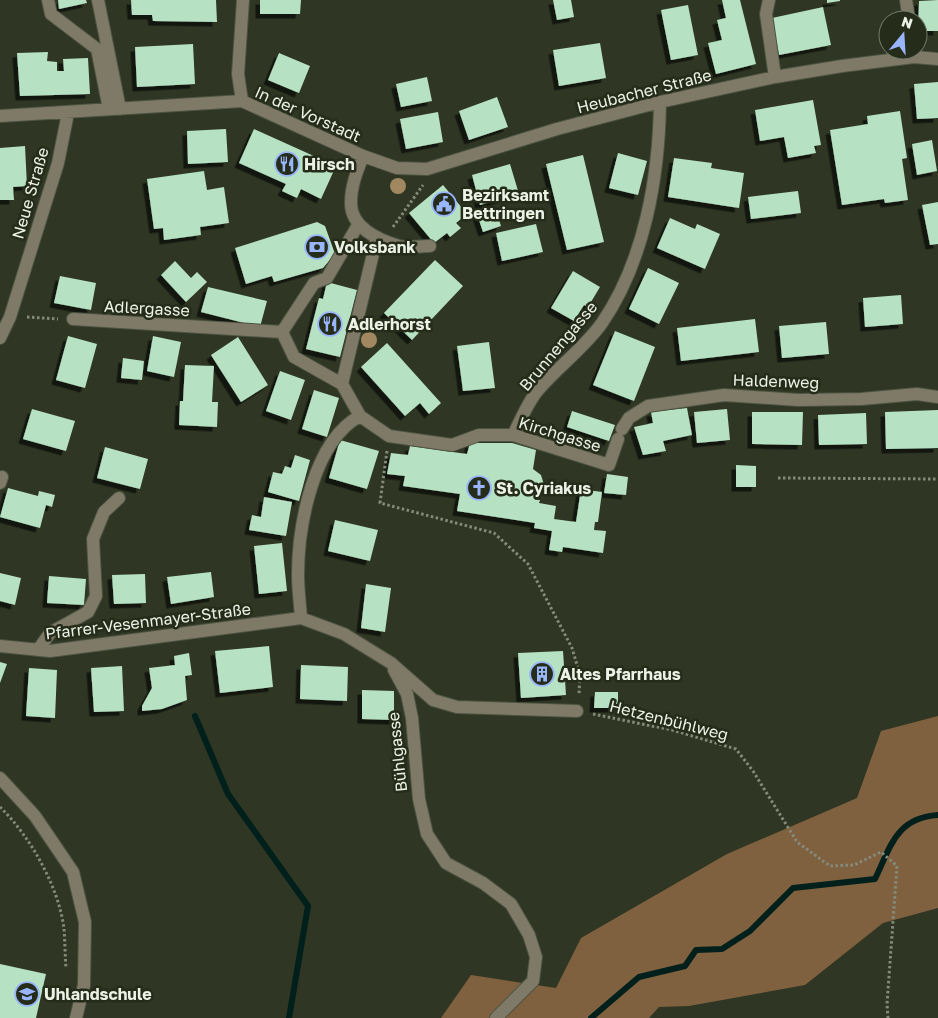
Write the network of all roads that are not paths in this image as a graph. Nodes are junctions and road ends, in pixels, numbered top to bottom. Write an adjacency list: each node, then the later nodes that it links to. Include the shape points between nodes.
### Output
1 (48, 0): 9 (street, via 51,14 97,49)
2 (98, 0): 9 (street)
3 (243, 0): 7 (street, via 238,74)
4 (769, 0): 6 (street, via 766,14)
5 (878, 60): 6 (street, Heubacher Straße)
6 (775, 77): 8 (street, Heubacher Straße)
7 (242, 102): 9 (street, In der Vorstadt); 12 (street, In der Vorstadt)
8 (660, 102): 12 (street, Heubacher Straße, via 557,129 427,169 397,168); 22 (street, Brunnengasse, via 660,136 652,190 640,240 622,289 601,324 538,390)
9 (115, 109): 10 (street, In der Vorstadt)
10 (68, 113): 11 (street, In der Vorstadt); 18 (street, Neue Straße, via 58,163 10,317)
11 (0, 116)
12 (363, 156): 13 (street, via 354,178 351,204)
13 (358, 224): 14 (street); 17 (street, via 327,278 314,283)
14 (381, 239): 15 (street, via 400,246); 19 (street)
15 (430, 246)
16 (73, 319): 17 (street, Adlergasse)
17 (282, 332): 19 (street, via 294,358)
18 (0, 338)
19 (342, 384): 21 (street)
20 (938, 397): 23 (street, Haldenweg, via 917,394 798,400 724,395 648,406 629,418)
21 (360, 416): 22 (street, Kirchgasse, via 389,436 452,445 478,435); 25 (street, via 340,430 320,466 304,510 298,575)
22 (513, 435): 23 (street, Kirchgasse)
23 (610, 466)
24 (120, 498): 27 (street, via 104,512 94,539 96,596 88,612 50,633)
25 (301, 618): 27 (street, Pfarrer-Vesenmayer-Straße); 28 (street, via 344,634)
26 (0, 646): 27 (street, Pfarrer-Vesenmayer-Straße)
27 (38, 650)
28 (391, 663): 29 (street, via 433,700 457,707); 32 (street, Bühlgasse, via 407,694 418,799 427,834 446,863 483,882 511,904 530,935 536,956 533,981)
29 (577, 711)
30 (0, 778): 31 (street, via 35,816 73,872 85,922 84,985)
31 (76, 1018)
32 (496, 1018)

